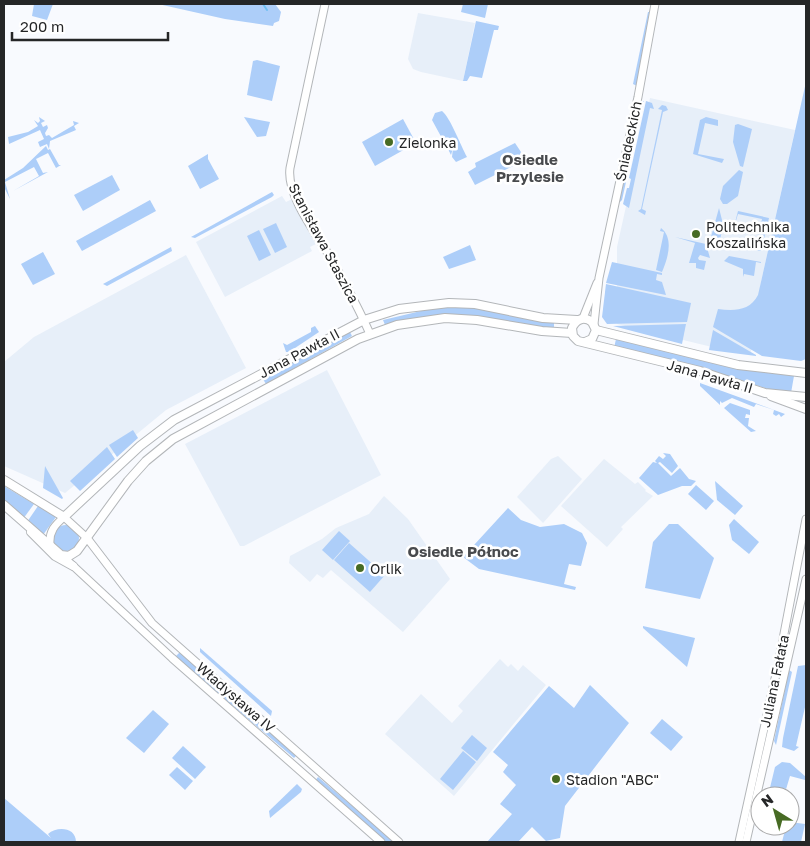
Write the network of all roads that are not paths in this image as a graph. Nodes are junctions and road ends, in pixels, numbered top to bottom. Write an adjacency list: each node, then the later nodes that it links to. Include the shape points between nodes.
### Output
1 (325, 4): 5 (street, Stanisława Staszica, via 290,180 312,227)
2 (655, 4): 3 (street, Śniadeckich)
3 (599, 278): 4 (street, Śniadeckich); 6 (street, Śniadeckich)
4 (580, 319): 5 (main road, Jana Pawła II, via 543,318 475,304 449,303 399,309); 6 (main road); 7 (main road, via 574,323)
5 (364, 320): 8 (street, Stanisława Staszica); 16 (main road, Jana Pawła II, via 174,420 140,446)
6 (595, 327): 9 (main road, via 594,337); 10 (main road, Jana Pawła II, via 738,365)
7 (572, 333): 8 (main road, Jana Pawła II, via 445,318 411,322); 9 (main road, via 576,339)
8 (370, 334): 19 (main road, Jana Pawła II, via 173,438 137,471)
9 (586, 342): 11 (main road, Jana Pawła II, via 700,371)
10 (806, 373)
11 (765, 393): 12 (main road, Jana Pawła II); 13 (main road)
12 (806, 397)
13 (806, 409)
14 (4, 480): 16 (main road)
15 (4, 505): 18 (main road)
16 (64, 517): 19 (street, Władysława IV); 20 (street, via 52,531)
17 (806, 519): 26 (street, Juliana Fałata)
18 (23, 522): 20 (main road); 22 (main road, via 52,554)
19 (87, 538): 21 (main road, Jana Pawła II, via 77,551); 25 (street, Władysława IV, via 152,623)
20 (50, 544): 21 (main road)
21 (64, 556): 22 (street, Władysława IV)
22 (73, 566): 24 (street, Władysława IV, via 258,736)
23 (806, 578): 27 (street, Juliana Fałata)
24 (381, 842)
25 (399, 842)
26 (739, 842)
27 (746, 842)

